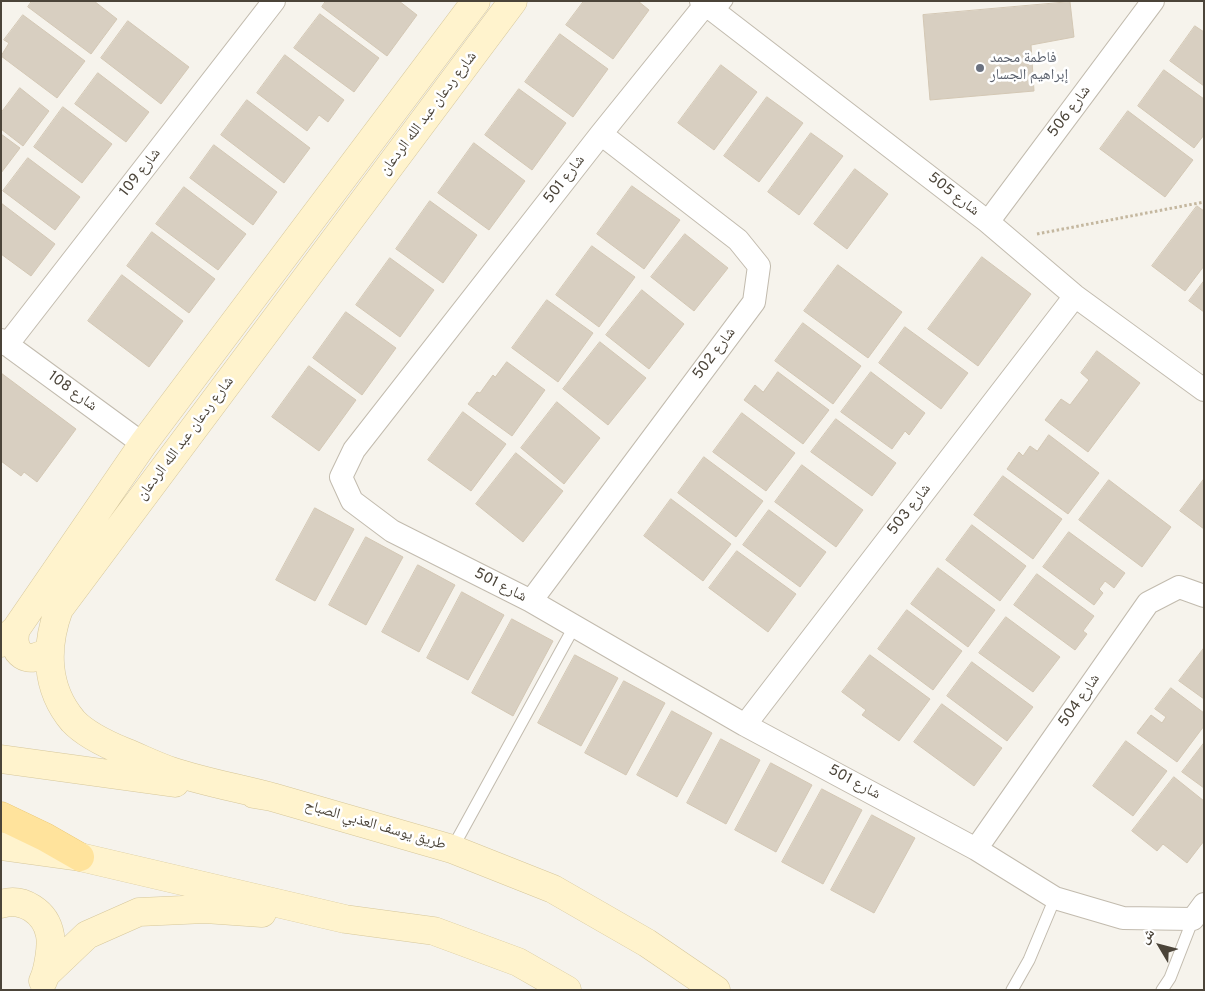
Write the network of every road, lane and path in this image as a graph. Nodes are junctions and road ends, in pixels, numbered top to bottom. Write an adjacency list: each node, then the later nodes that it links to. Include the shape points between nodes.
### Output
1 (274, 1): 13 (street, شارع 109)
2 (476, 1): 6 (street, شارع ردعان عبد الله الردعان)
3 (513, 1): 8 (street, شارع ردعان عبد الله الردعان)
4 (1153, 1): 10 (street, شارع 506)
5 (712, 5): 7 (street, شارع 501); 10 (street, شارع 505)
6 (387, 120): 8 (street); 15 (street, شارع ردعان عبد الله الردعان)
7 (601, 134): 17 (street, شارع 502, via 738,240 759,266 754,302); 17 (street, شارع 501, via 354,450 341,477 352,501 392,531)
8 (410, 138): 20 (street, شارع ردعان عبد الله الردعان, via 59,609)
9 (1204, 202): 11 (path)
10 (988, 222): 11 (street, شارع 505)
11 (1009, 240): 12 (street, شارع 505)
12 (1075, 296): 14 (street, شارع 505); 21 (street, شارع 503)
13 (4, 343): 15 (street, شارع 108)
14 (1204, 390)
15 (143, 444): 19 (street, شارع ردعان عبد الله الردعان)
16 (1204, 596): 27 (street, شارع 504, via 1179,587 1148,603)
17 (531, 601): 18 (street, شارع 501)
18 (574, 627): 21 (street, شارع 501); 26 (lane)
19 (9, 636): 20 (street, via 14,637 15,646 26,657 43,656)
20 (49, 650): 23 (street, شارع ردعان عبد الله الردعان, via 57,695 74,721 101,742 171,771)
21 (745, 725): 27 (street, شارع 501)
22 (1, 759): 23 (street, طريق يوسف العذبي الصباح)
23 (272, 796): 26 (street, طريق يوسف العذبي الصباح)
24 (1, 816): 28 (main road, via 45,836)
25 (1, 846): 28 (street)
26 (452, 848): 35 (street, طريق يوسف العذبي الصباح, via 553,890 647,943)
27 (976, 849): 29 (street, شارع 501)
28 (80, 857): 32 (street)
29 (1055, 898): 31 (street, شارع 501, via 1123,918); 36 (lane, via 1029,960)
30 (1, 904): 33 (street, via 11,901 30,905 44,918 50,936)
31 (1198, 912): 37 (lane)
32 (345, 919): 33 (street, via 205,909 139,912 87,935); 34 (street, via 434,931 518,962)
33 (43, 982)
34 (567, 990)
35 (716, 990)
36 (1012, 990)
37 (1162, 990)

